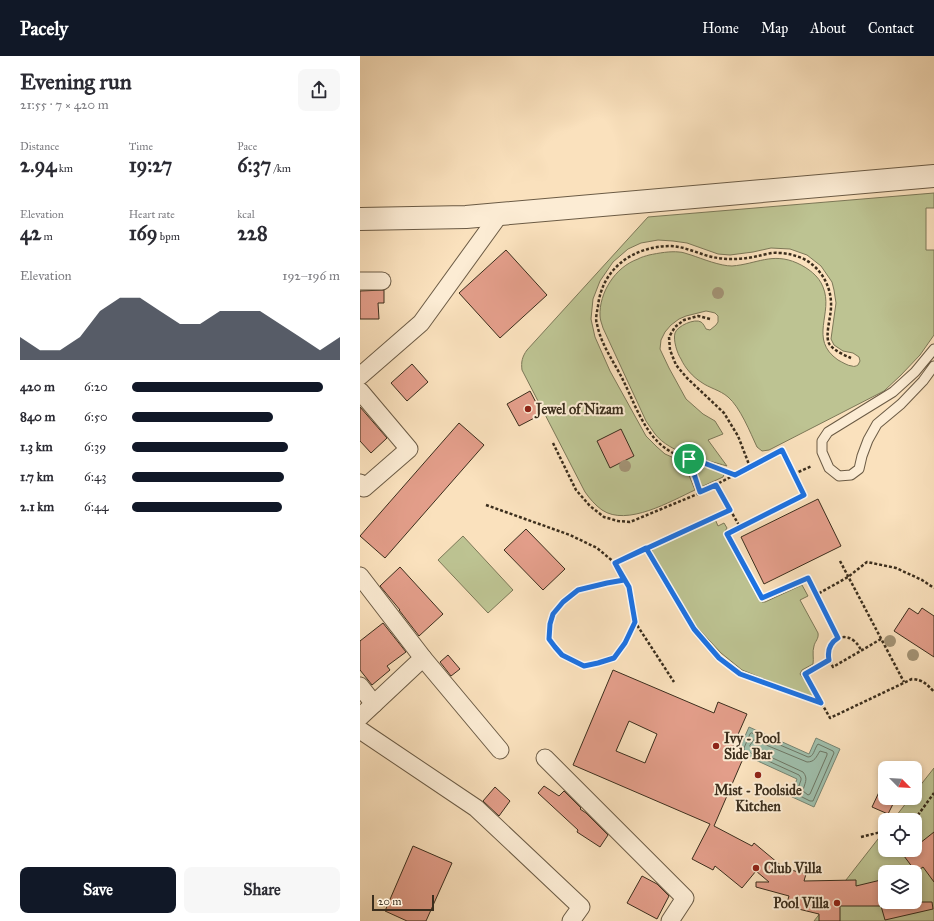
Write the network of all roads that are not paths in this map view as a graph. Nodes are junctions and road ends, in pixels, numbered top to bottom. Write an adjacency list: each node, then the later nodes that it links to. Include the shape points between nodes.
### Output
1 (934, 176): 2 (street)
2 (500, 214): 3 (street); 8 (street, via 421,323)
3 (360, 219)
4 (360, 281): 5 (street)
5 (382, 281)
6 (934, 349): 7 (lane, via 915,372 893,392 828,432 822,441 822,452 830,468 839,476 851,475 859,469 868,440 877,424 901,404)
7 (934, 366)
8 (360, 376)
9 (360, 391): 10 (street, via 409,449 364,488)
10 (360, 483)
11 (360, 576): 12 (street)
12 (423, 658): 14 (street); 17 (street)
13 (360, 686): 14 (street)
14 (374, 704): 15 (street)
15 (360, 717)
16 (360, 730): 19 (street, via 476,808 581,906)
17 (500, 750)
18 (545, 758): 20 (street, via 685,898)
19 (571, 921)
20 (670, 921)

